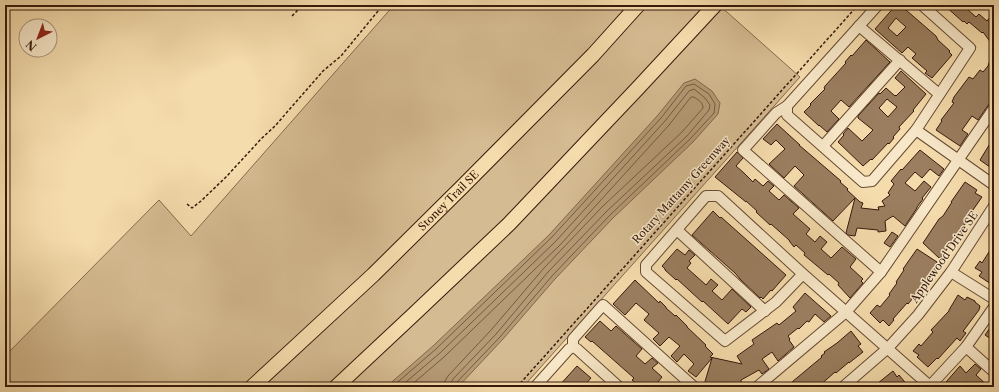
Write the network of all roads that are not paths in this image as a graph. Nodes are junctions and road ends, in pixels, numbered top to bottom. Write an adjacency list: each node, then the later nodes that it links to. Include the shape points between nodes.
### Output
1 (638, 5): 28 (highway, Stoney Trail SE, via 593,55 462,187 373,275)
2 (715, 5): 29 (highway, via 509,224)
3 (878, 5): 5 (street)
4 (922, 5): 7 (street, via 970,48)
5 (859, 26): 6 (street); 8 (street)
6 (900, 60): 7 (street); 11 (street)
7 (939, 94): 10 (street)
8 (787, 106): 11 (street, via 787,115); 16 (street, via 776,113 743,150)
9 (994, 108): 12 (street)
10 (916, 130): 11 (street, via 872,181 863,182); 12 (street)
11 (823, 146)
12 (958, 160): 13 (street); 16 (street)
13 (994, 185)
14 (994, 206): 17 (street, Applewood Drive SE)
15 (677, 230): 18 (street, via 706,196 718,196); 21 (street); 21 (street, via 646,265 646,272 725,341)
16 (881, 272): 22 (street)
17 (951, 272): 19 (street); 25 (street, Applewood Drive SE, via 918,315)
18 (803, 274): 21 (street); 22 (street)
19 (994, 299)
20 (994, 307): 24 (street)
21 (765, 311)
22 (846, 312): 25 (street); 32 (street)
23 (573, 347): 27 (street); 30 (street); 31 (street, via 573,339 603,305)
24 (966, 347): 26 (street); 34 (street)
25 (888, 348): 33 (street, Applewood Drive SE); 34 (street)
26 (994, 372)
27 (612, 385)
28 (252, 387)
29 (336, 387)
30 (535, 387)
31 (694, 387)
32 (756, 387)
33 (843, 387)
34 (930, 387)

